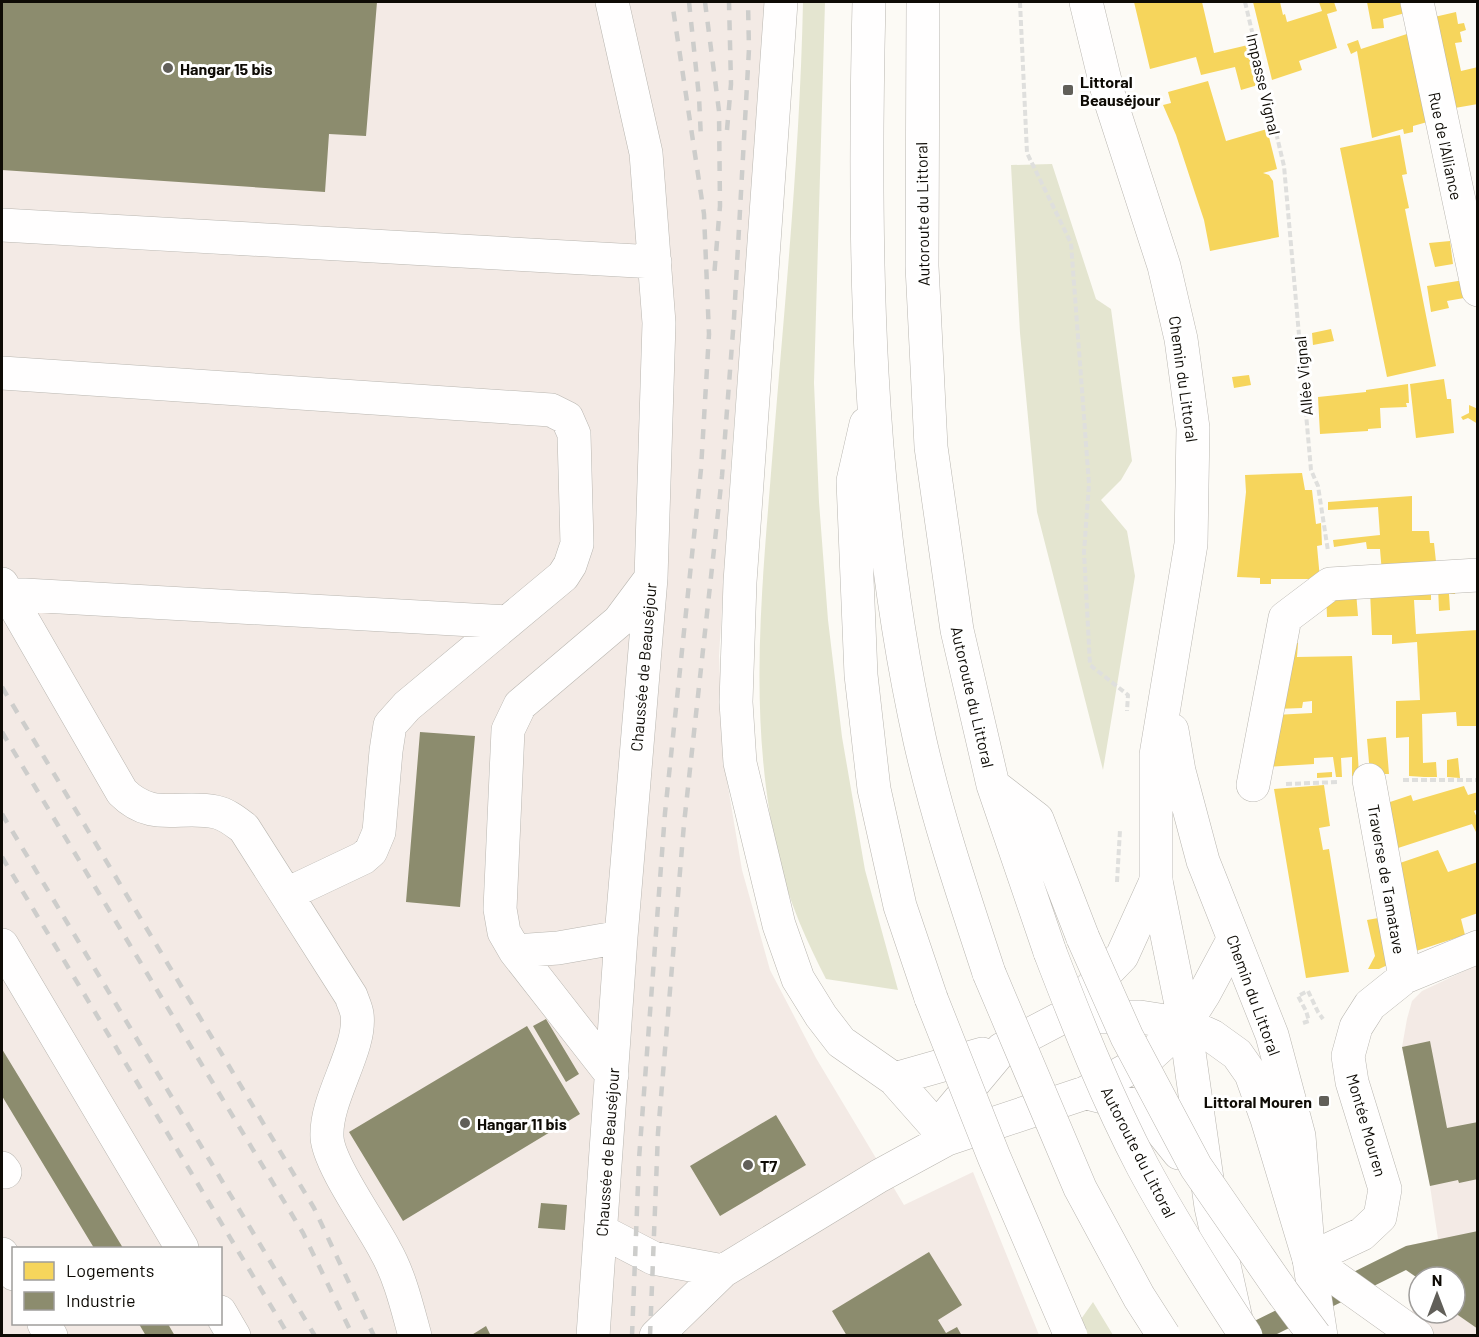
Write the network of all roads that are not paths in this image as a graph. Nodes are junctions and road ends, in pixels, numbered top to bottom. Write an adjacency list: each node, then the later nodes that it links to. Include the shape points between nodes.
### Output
1 (612, 2): 8 (main road, Chaussée de Beauséjour, via 646,153)
2 (781, 2): 32 (main road, via 740,582 736,702 740,763 779,925 798,979 841,1042)
3 (868, 2): 11 (main road, via 865,145)
4 (923, 2): 18 (main road, Autoroute du Littoral, via 922,266 931,447 957,630)
5 (1086, 2): 16 (main road, Chemin du Littoral, via 1108,93 1164,266 1181,339 1193,428 1191,544)
6 (1417, 2): 9 (main road, Rue de l'Alliance)
7 (2, 225): 8 (main road)
8 (655, 262): 13 (main road, Chaussée de Beauséjour, via 659,323)
9 (1478, 290)
10 (2, 373): 15 (main road, via 551,410 567,418 574,434 577,544 563,576)
11 (872, 396): 49 (main road, bridge, via 853,481 861,675 874,789 900,906 931,998); 50 (main road, bridge, via 896,614 921,741 955,869 989,973 1080,1188 1139,1298)
12 (1478, 575): 19 (main road, via 1330,584 1285,618)
13 (651, 578): 22 (main road, Chaussée de Beauséjour); 26 (main road, via 619,621 520,705 508,730 500,909 504,932)
14 (4, 589): 15 (main road); 21 (main road, via 122,792 133,803 150,810 215,812 231,818 244,828)
15 (508, 622): 21 (main road, via 407,706 390,725 379,832 371,851)
16 (1167, 696): 20 (main road, Chemin du Littoral, via 1156,755); 23 (main road, Chemin du Littoral, via 1179,771 1203,861)
17 (1369, 780): 27 (main road, Traverse de Tamatave)
18 (993, 785): 44 (main road, bridge, via 1037,819 1126,1037 1196,1167); 52 (main road, Autoroute du Littoral, bridge, via 1088,1050 1143,1167 1197,1261)
19 (1253, 785)
20 (1156, 881): 28 (main road, via 1122,956); 29 (main road, Chemin du Littoral)
21 (287, 894): 46 (main road, via 351,996 357,1014 356,1032 328,1118 327,1138 332,1158 396,1272)
22 (621, 937): 26 (main road); 31 (main road, Chaussée de Beauséjour)
23 (1233, 940): 29 (main road); 39 (main road, Chemin du Littoral, via 1272,1035 1299,1136)
24 (2, 945): 37 (main road)
25 (1478, 947): 27 (main road, Montée Mouren)
26 (514, 951): 31 (main road)
27 (1405, 977): 39 (main road, Montée Mouren, via 1371,1005 1356,1027 1348,1056 1352,1082 1385,1189 1380,1217 1362,1234)
28 (1063, 1017): 29 (main road, via 1140,1017); 30 (main road)
29 (1185, 1024): 33 (main road, via 1152,1054); 35 (main road, Chemin du Littoral); 39 (main road, via 1238,1054 1251,1074)
30 (1002, 1049): 32 (main road); 34 (main road)
31 (612, 1076): 36 (main road, Chaussée de Beauséjour)
32 (894, 1079): 34 (main road)
33 (1085, 1093): 34 (main road); 35 (main road, via 1142,1107 1177,1148)
34 (942, 1133): 41 (main road)
35 (1211, 1207): 42 (main road, Chemin du Littoral)
36 (601, 1231): 41 (main road, via 653,1258); 47 (main road, Chaussée de Beauséjour)
37 (181, 1247)
38 (2, 1254): 40 (main road)
39 (1309, 1259): 42 (main road, Montée Mouren, via 1255,1275); 44 (main road, Chemin du Littoral); 53 (main road)
40 (12, 1271)
41 (723, 1271): 48 (main road)
42 (1231, 1296): 51 (main road, Chemin du Littoral)
43 (222, 1315): 45 (main road)
44 (1316, 1334)
45 (234, 1335)
46 (416, 1335)
47 (593, 1335)
48 (656, 1335)
49 (1071, 1335)
50 (1164, 1335)
51 (1239, 1335)
52 (1246, 1335)
53 (1417, 1335)

